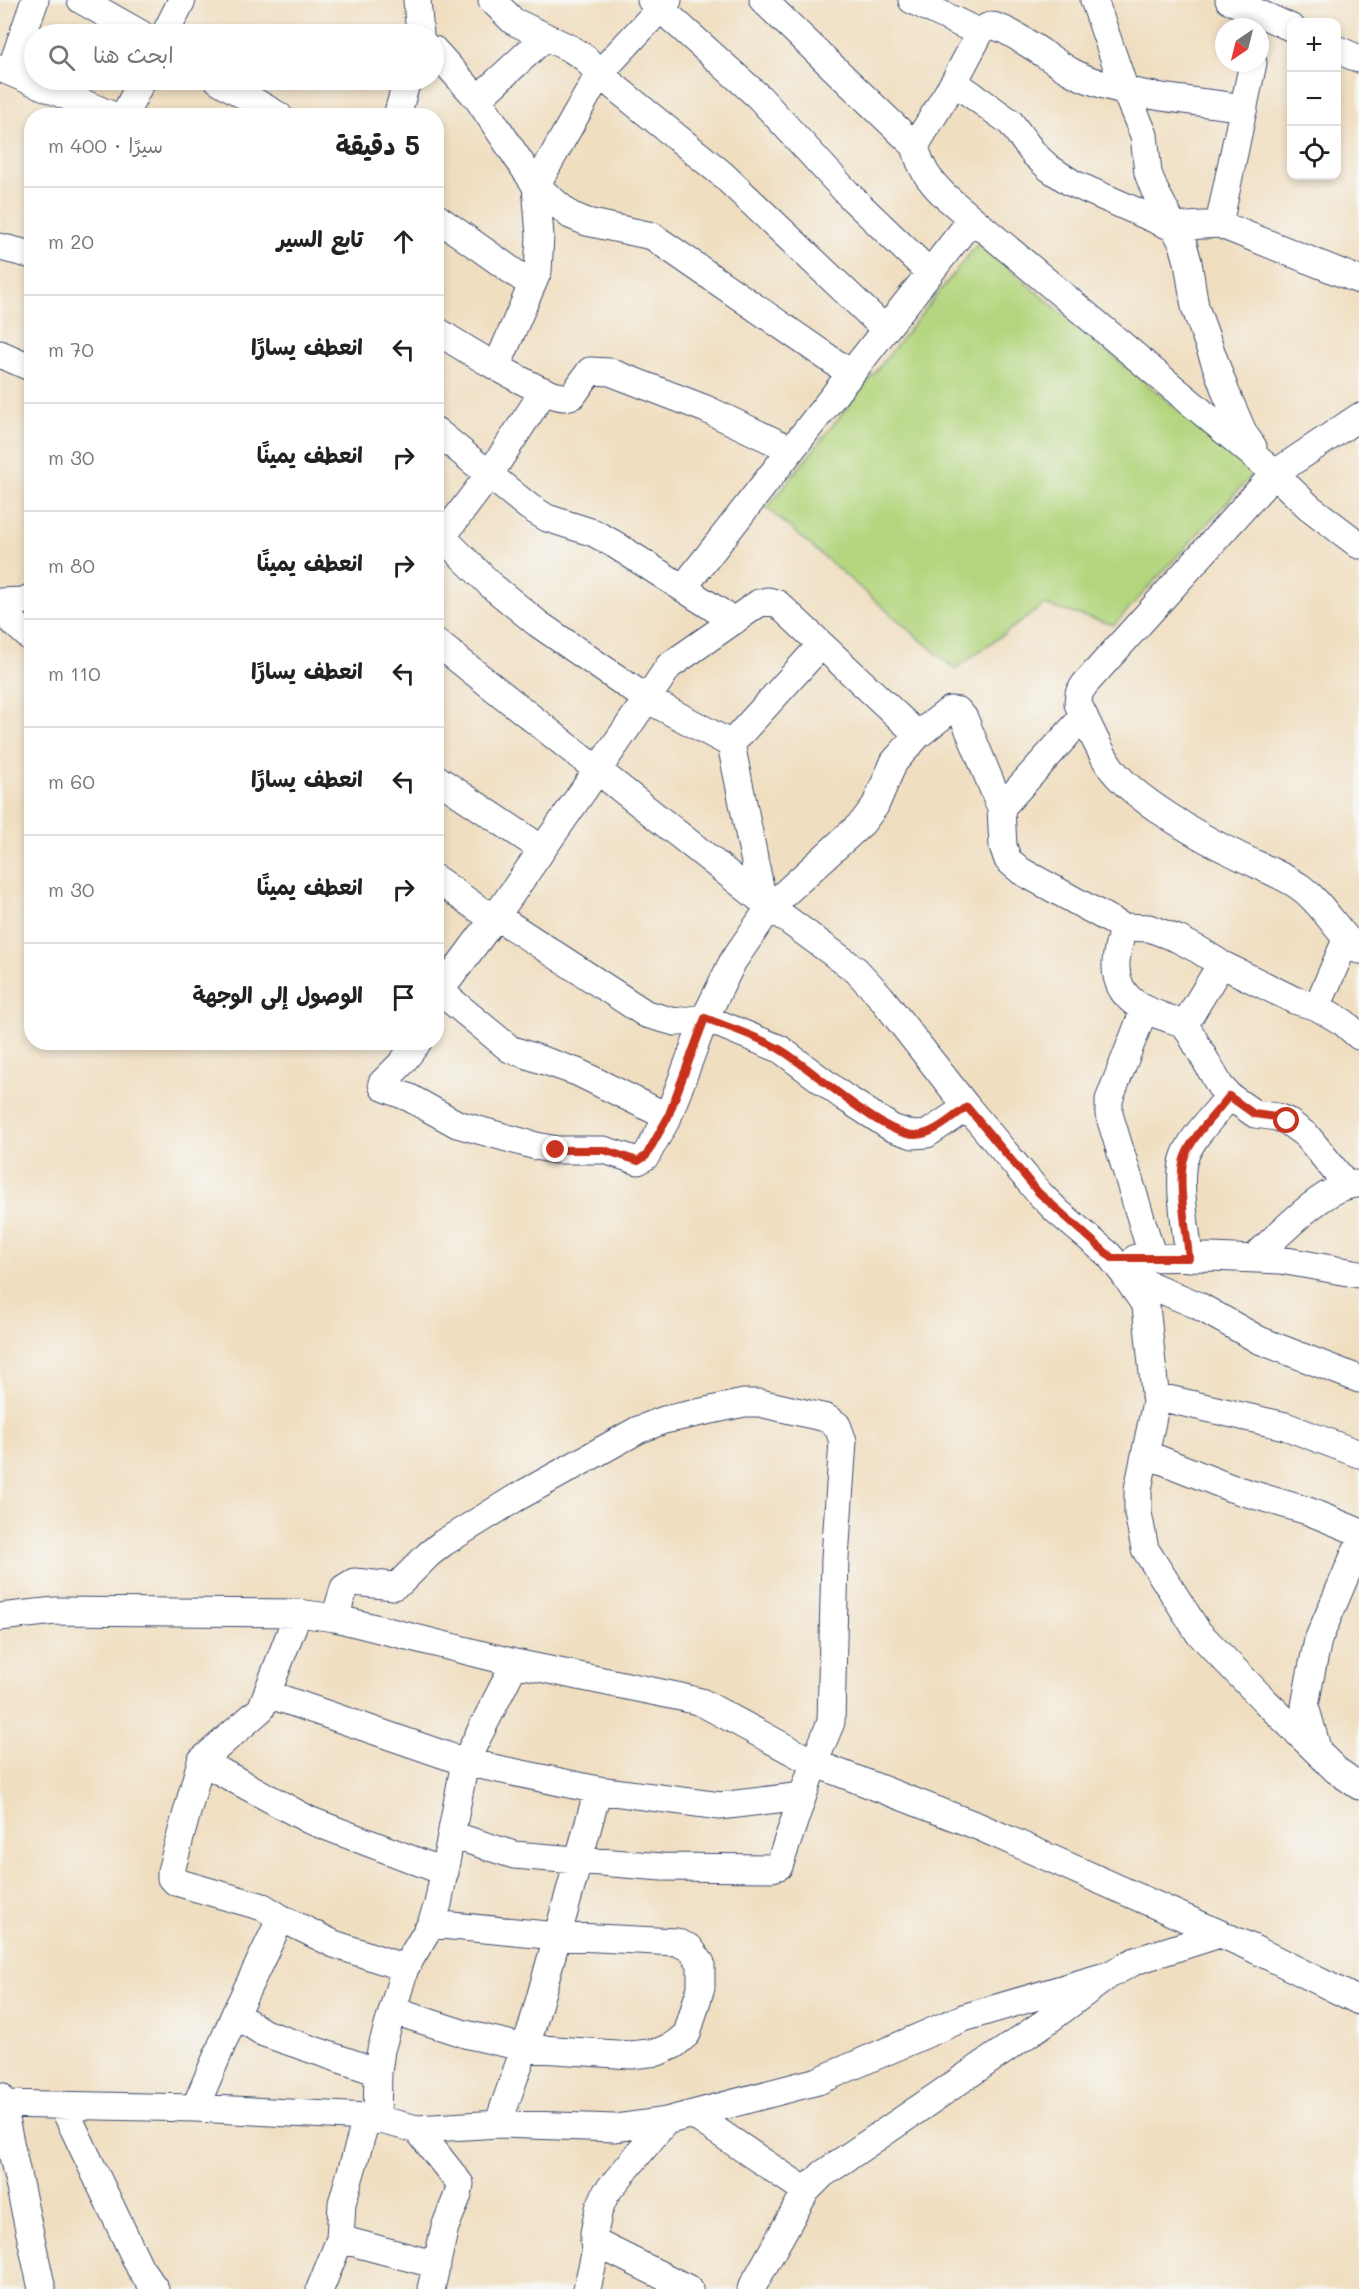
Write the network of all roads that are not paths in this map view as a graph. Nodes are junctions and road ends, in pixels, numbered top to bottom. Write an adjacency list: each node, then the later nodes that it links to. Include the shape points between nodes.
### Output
1 (35, 0): 12 (street)
2 (81, 0): 13 (street)
3 (182, 0): 14 (street)
4 (417, 0): 15 (street)
5 (492, 0): 20 (street, via 513,21)
6 (763, 0): 40 (street)
7 (912, 0): 19 (street)
8 (1094, 0): 33 (street)
9 (1229, 0): 11 (street)
10 (660, 2): 26 (street); 48 (street, via 759,97 851,197)
11 (1255, 18)
12 (25, 24)
13 (123, 24)
14 (170, 24)
15 (419, 24)
16 (1269, 24): 18 (street)
17 (24, 26): 24 (street)
18 (1287, 27)
19 (980, 33): 28 (street); 33 (street, via 992,26 1017,37 1071,72)
20 (545, 37): 26 (street, via 585,58); 34 (street)
21 (1341, 51): 22 (street)
22 (1359, 59)
23 (444, 61): 34 (street)
24 (5, 70): 27 (street)
25 (1251, 72): 39 (street)
26 (599, 74): 41 (street); 51 (street, via 722,174)
27 (24, 78)
28 (954, 82): 40 (street); 45 (street, via 1010,122 1049,168 1072,183)
29 (52, 90): 35 (street)
30 (137, 90): 36 (street)
31 (235, 90): 37 (street)
32 (404, 90): 38 (street)
33 (1125, 90): 39 (street); 45 (street, via 1144,135 1148,173)
34 (478, 99): 41 (street)
35 (95, 108)
36 (128, 108)
37 (265, 108)
38 (399, 108)
39 (1244, 108): 44 (street)
40 (915, 146): 42 (street, via 929,179)
41 (536, 186): 50 (street, via 540,236 538,271); 56 (street, via 570,214 587,222 652,236)
42 (972, 219): 48 (street); 61 (street)
43 (444, 223): 50 (street)
44 (1220, 224): 45 (street); 49 (street)
45 (1172, 227): 61 (street, via 1183,244 1195,307 1226,393 1244,434)
46 (0, 247): 47 (street)
47 (24, 253)
48 (930, 273): 51 (street)
49 (1359, 280)
50 (532, 285): 55 (street)
51 (885, 329): 56 (street)
52 (444, 336): 55 (street)
53 (0, 354): 54 (street)
54 (24, 364)
55 (497, 366): 57 (street)
56 (850, 373): 60 (street)
57 (544, 391): 60 (street, via 563,397 573,395 590,371 610,372 706,408); 62 (street)
58 (1359, 417): 61 (street)
59 (444, 437): 62 (street)
60 (790, 449): 66 (street)
61 (1270, 469): 65 (street, via 1309,507); 75 (street, via 1085,684 1078,704)
62 (489, 475): 63 (street); 66 (street, via 547,518 594,533)
63 (444, 532)
64 (444, 542): 74 (street, via 517,608)
65 (1359, 545)
66 (683, 588): 70 (street)
67 (24, 601): 68 (street)
68 (0, 602)
69 (0, 610): 71 (street)
70 (734, 621): 72 (street, via 768,600 778,604); 74 (street, via 669,666)
71 (24, 632)
72 (821, 645): 76 (street); 77 (street)
73 (444, 648): 78 (street)
74 (647, 699): 77 (street); 78 (street)
75 (1084, 716): 80 (street); 86 (street, via 1121,780 1203,837 1300,887 1316,900)
76 (918, 735): 80 (street, via 950,710 958,711); 83 (street, via 894,762 862,824)
77 (731, 744): 83 (street)
78 (595, 770): 81 (street); 83 (street)
79 (444, 783): 81 (street)
80 (1001, 808): 85 (street, via 1003,846 1008,860)
81 (542, 849): 84 (street)
82 (444, 885): 84 (street, via 480,910)
83 (766, 904): 92 (street); 97 (street, via 856,970)
84 (496, 916): 88 (street); 92 (street, via 646,1014 675,1022)
85 (1123, 927): 87 (street, via 1149,928 1178,939); 91 (street, via 1116,965 1120,985 1131,1002)
86 (1353, 945): 90 (street)
87 (1221, 964): 90 (street, via 1294,1000); 93 (street)
88 (444, 985)
89 (444, 998): 98 (street, via 510,1049 577,1072)
90 (1317, 1007): 94 (street)
91 (1144, 1010): 93 (street); 100 (street, via 1109,1100 1109,1114)
92 (705, 1018): 97 (street, via 780,1049 892,1128 913,1135 927,1134); 98 (street)
93 (1185, 1024): 96 (street)
94 (1359, 1036)
95 (412, 1050): 98 (street, via 385,1078 383,1087 457,1124 536,1146 604,1150 638,1161 646,1156)
96 (1229, 1096): 99 (street, via 1254,1114 1287,1121); 101 (street, via 1185,1156 1181,1173)
97 (967, 1107): 103 (street, via 1039,1193)
98 (668, 1117)
99 (1353, 1184): 102 (street, via 1319,1201)
100 (1153, 1258): 101 (street); 103 (street)
101 (1189, 1258): 102 (street)
102 (1253, 1259): 104 (street)
103 (1118, 1266): 105 (street, via 1259,1340); 106 (street, via 1146,1306)
104 (1359, 1274)
105 (1359, 1379)
106 (1155, 1396): 107 (street); 108 (street, via 1285,1426)
107 (1146, 1454): 109 (street); 116 (street, via 1138,1489 1145,1549 1198,1632)
108 (1359, 1454)
109 (1359, 1532)
110 (1356, 1558): 116 (street, via 1318,1640 1305,1706)
111 (298, 1613): 112 (street, via 55,1611); 113 (street); 115 (street)
112 (0, 1617)
113 (334, 1618): 114 (street); 119 (street, via 344,1588 354,1582 394,1586 443,1543 638,1430 664,1420 744,1403 826,1418 837,1425 843,1441 834,1558 833,1707)
114 (515, 1663): 118 (street); 119 (street, via 701,1702)
115 (268, 1694): 117 (street, via 261,1709); 118 (street)
116 (1318, 1751): 120 (street)
117 (201, 1761): 125 (street, via 309,1820); 126 (street, via 171,1878 245,1900)
118 (465, 1762): 121 (street); 123 (street)
119 (814, 1763): 122 (street); 128 (street, via 980,1827)
120 (1359, 1786)
121 (598, 1790): 122 (street, via 720,1806); 124 (street)
122 (802, 1796): 124 (street, via 779,1866 662,1867)
123 (452, 1835): 124 (street, via 514,1855); 125 (street)
124 (578, 1861): 129 (street)
125 (445, 1872): 127 (street)
126 (281, 1918): 130 (street, via 334,1944); 134 (street)
127 (431, 1924): 129 (street); 130 (street)
128 (1220, 1934): 131 (street, via 1135,1961); 132 (street)
129 (557, 1936): 135 (street); 135 (street, via 676,1942 690,1948 701,1964 701,1987 687,2034 658,2052 631,2055)
130 (405, 1968): 133 (street)
131 (1110, 1976): 141 (street, via 963,2018 818,2081); 144 (street, via 823,2174)
132 (1359, 2001)
133 (393, 2011): 135 (street); 136 (street)
134 (235, 2014): 136 (street, via 264,2033); 139 (street)
135 (526, 2048): 142 (street)
136 (378, 2072): 140 (street)
137 (1, 2100): 138 (street); 148 (street)
138 (63, 2106): 139 (street); 149 (street, via 140,2268)
139 (195, 2108): 140 (street)
140 (372, 2118): 143 (street); 145 (street, via 342,2203)
141 (679, 2118): 142 (street, via 615,2128); 144 (street); 146 (street, via 606,2193)
142 (498, 2124): 143 (street)
143 (417, 2129): 147 (street, via 460,2184)
144 (806, 2191): 153 (street)
145 (340, 2239): 147 (street); 150 (street)
146 (594, 2242): 151 (street); 152 (street)
147 (434, 2277)
148 (42, 2289)
149 (155, 2289)
150 (320, 2289)
151 (587, 2289)
152 (688, 2289)
153 (751, 2289)

